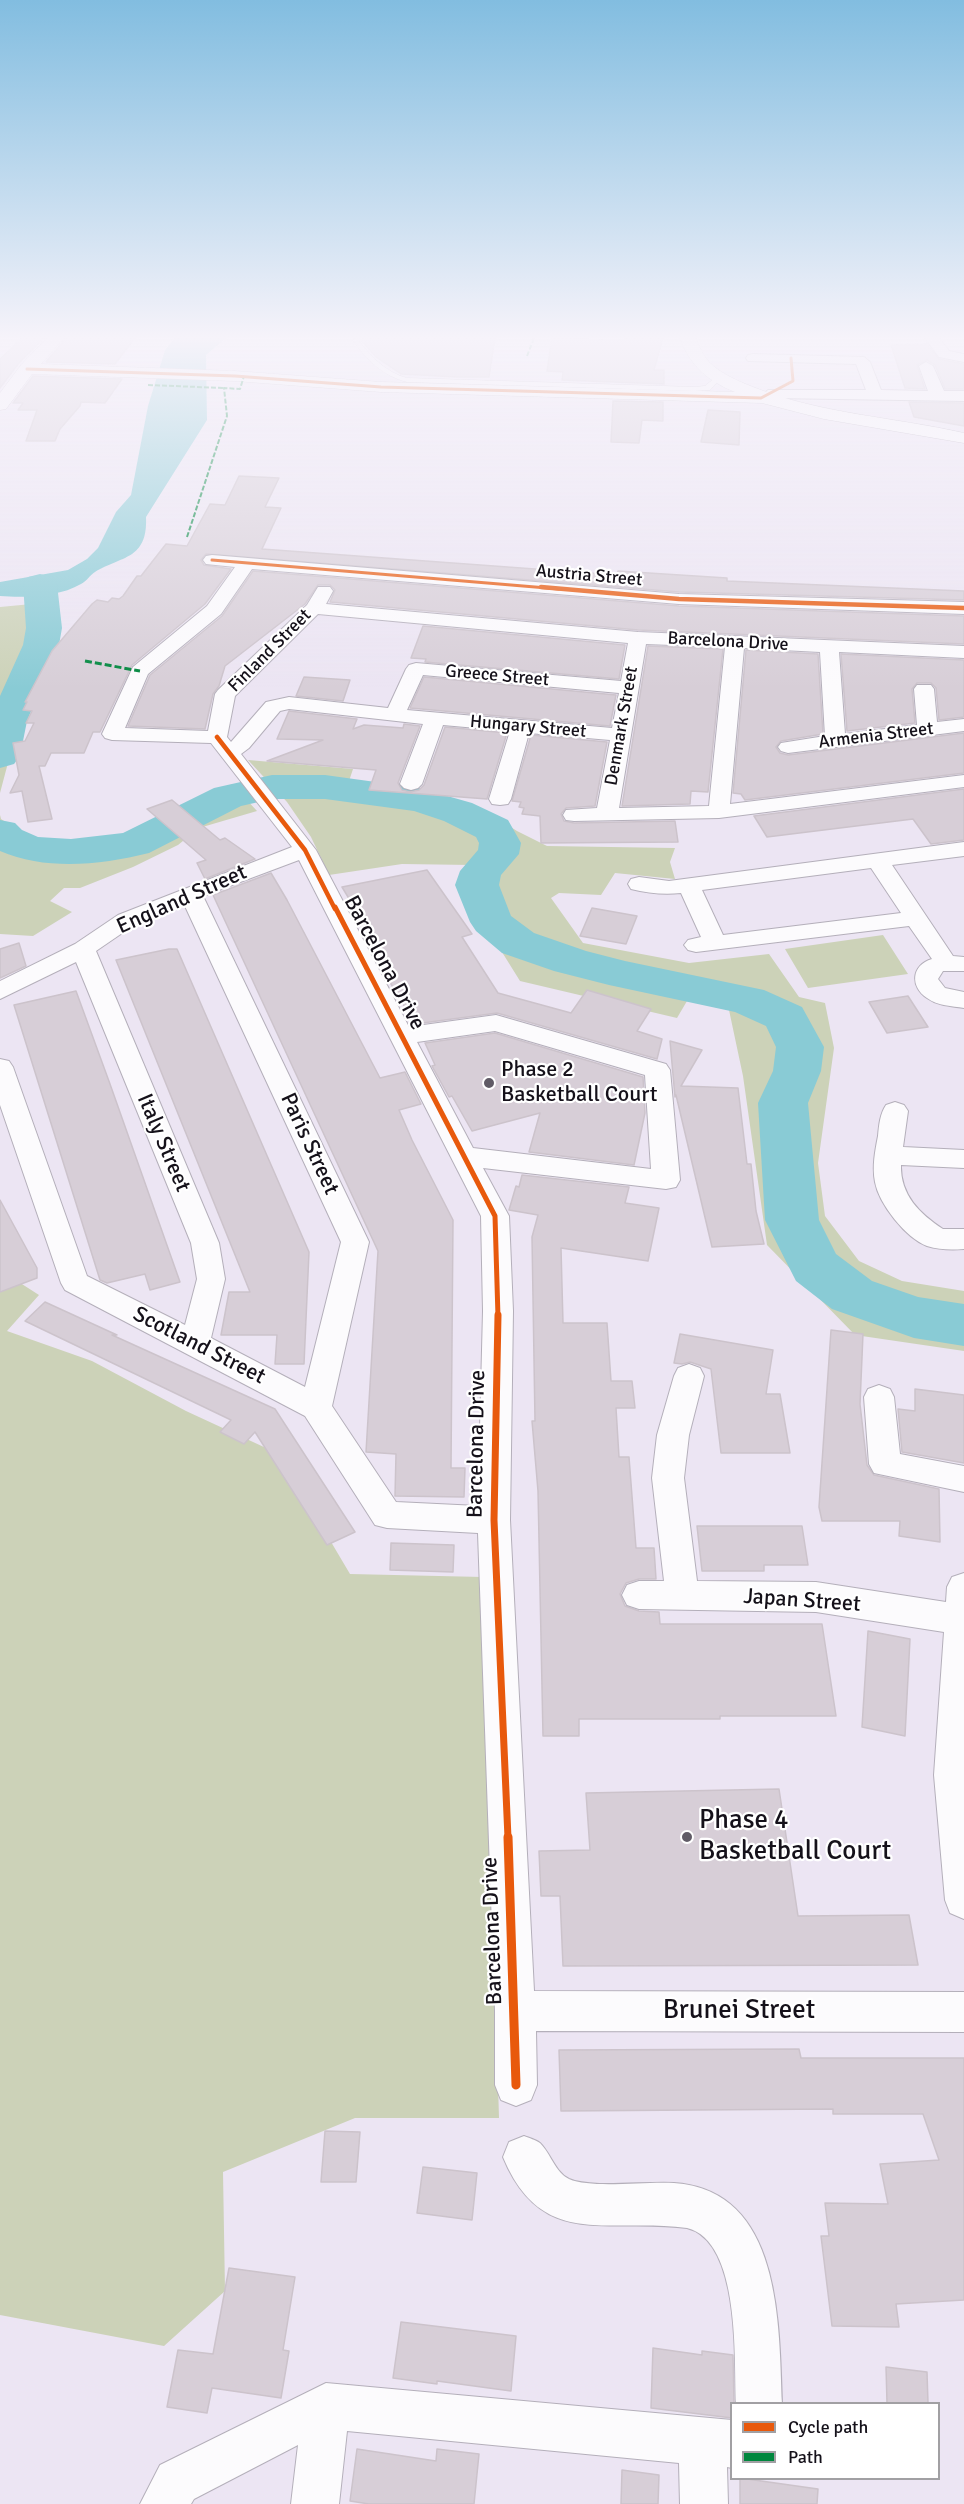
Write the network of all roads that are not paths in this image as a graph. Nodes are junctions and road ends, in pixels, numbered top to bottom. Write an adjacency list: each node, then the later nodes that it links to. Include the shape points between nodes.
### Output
1 (212, 560): 2 (street, Austria Street)
2 (247, 563): 3 (street, Austria Street); 21 (street, via 214,610 140,670 112,734)
3 (342, 564): 4 (street, Austria Street); 5 (street, Finland Street)
4 (679, 599): 6 (street, Austria Street); 8 (street)
5 (314, 608): 7 (street, Barcelona Drive); 21 (street, Finland Street, via 225,694)
6 (964, 608)
7 (638, 638): 8 (street, Barcelona Drive); 12 (street, Denmark Street)
8 (678, 639): 9 (street, Barcelona Drive)
9 (735, 642): 10 (street, Barcelona Drive); 27 (street)
10 (829, 646): 11 (street, Barcelona Drive); 22 (street)
11 (964, 652)
12 (629, 688): 14 (street, Greece Street, via 416,669); 20 (street, Denmark Street)
13 (924, 689): 19 (street)
14 (395, 715): 15 (street, Hungary Street, via 289,703 273,706); 16 (street, Hungary Street)
15 (263, 719): 21 (street); 21 (street, Hungary Street, via 242,744)
16 (435, 719): 18 (street, Hungary Street); 25 (street)
17 (964, 725): 19 (street, Armenia Street)
18 (521, 726): 20 (street, Hungary Street); 26 (street)
19 (928, 729): 22 (street, Armenia Street)
20 (621, 735): 29 (street, Denmark Street)
21 (222, 736): 31 (street, Barcelona Drive, via 246,777)
22 (835, 741): 23 (street, Armenia Street)
23 (788, 747)
24 (964, 781): 27 (street)
25 (411, 784)
26 (500, 799)
27 (718, 812): 29 (street)
28 (574, 814): 29 (street)
29 (607, 815)
30 (964, 849): 32 (street)
31 (304, 850): 35 (street, England Street); 41 (street, Barcelona Drive)
32 (877, 860): 34 (street); 36 (street)
33 (639, 884): 34 (street)
34 (688, 886): 36 (street, via 705,944)
35 (190, 893): 37 (street, England Street, via 126,920); 51 (street, Paris Street, via 355,1242)
36 (916, 918): 38 (street)
37 (83, 949): 39 (street, England Street); 48 (street, Italy Street, via 205,1243 211,1279)
38 (955, 964): 40 (street, via 927,970 925,977 927,985 943,997)
39 (0, 992)
40 (964, 1000)
41 (402, 1036): 45 (street, Barcelona Drive); 45 (street, via 496,1023 657,1070 666,1180)
42 (0, 1067): 48 (street, Scotland Street, via 75,1283)
43 (895, 1111): 44 (street)
44 (888, 1155): 46 (street); 47 (street, via 891,1196 903,1211 936,1238)
45 (464, 1156): 53 (street, Barcelona Drive, via 495,1216 498,1311)
46 (964, 1159)
47 (964, 1239)
48 (195, 1342): 51 (street, Scotland Street)
49 (689, 1376): 54 (street, via 673,1435 668,1478)
50 (879, 1397): 52 (street, via 885,1464)
51 (316, 1407): 53 (street, Scotland Street, via 387,1515)
52 (964, 1479)
53 (494, 1521): 59 (street, Barcelona Drive)
54 (682, 1594): 55 (street, Japan Street); 56 (street, Japan Street, via 816,1598)
55 (639, 1595)
56 (963, 1609): 57 (street)
57 (958, 1777): 58 (street)
58 (964, 1900)
59 (515, 2011): 60 (street, Brunei Street); 61 (street, Barcelona Drive)
60 (964, 2012)
61 (516, 2085)
62 (524, 2157): 63 (street, via 552,2193 570,2200 683,2206 706,2212 723,2226 735,2242 749,2280)
63 (759, 2402)
64 (326, 2406): 65 (street); 66 (street, via 177,2482); 67 (street)
65 (717, 2443): 68 (street)
66 (164, 2504)
67 (315, 2504)
68 (704, 2504)

